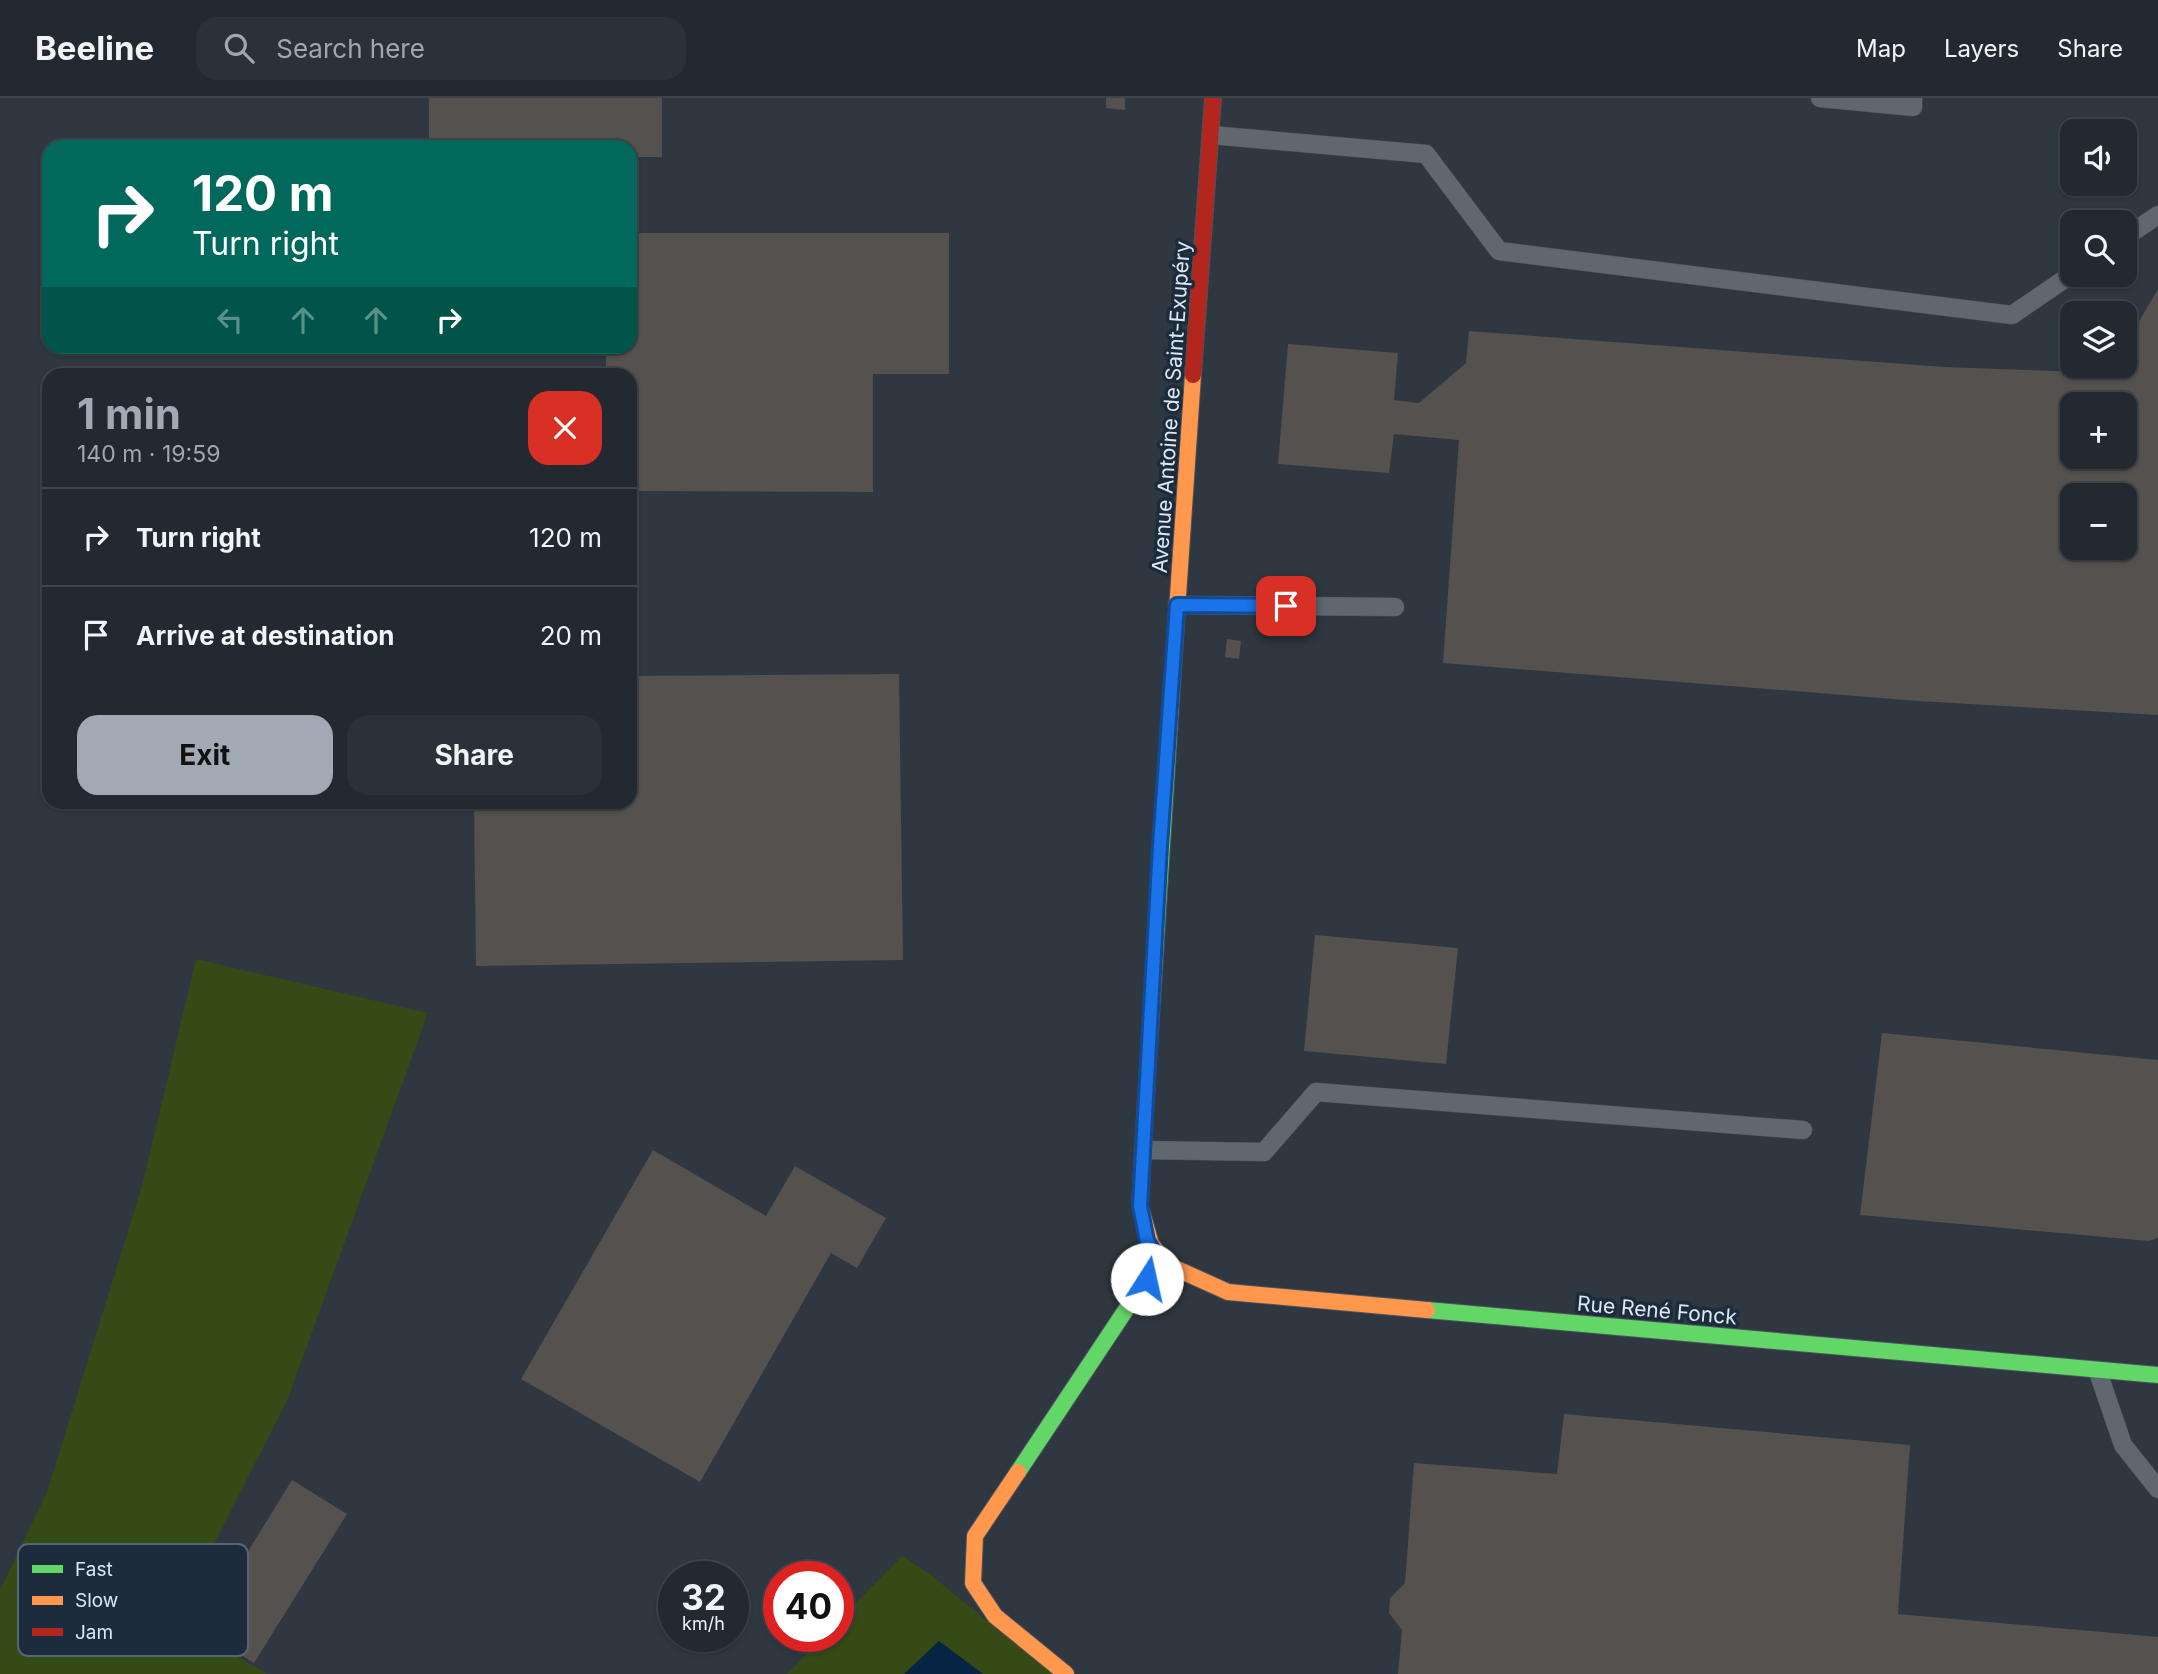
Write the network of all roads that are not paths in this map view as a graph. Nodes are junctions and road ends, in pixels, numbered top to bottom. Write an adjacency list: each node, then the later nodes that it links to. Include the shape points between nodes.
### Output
1 (1213, 98): 4 (street, Avenue Antoine de Saint-Exupéry)
2 (1819, 98): 3 (lane, via 1913,107)
3 (1913, 98)
4 (1211, 135): 7 (lane, via 1426,154 1499,251 2011,315); 8 (street, Avenue Antoine de Saint-Exupéry)
5 (2158, 215): 6 (lane)
6 (2137, 229)
7 (2060, 282)
8 (1177, 605): 9 (lane); 11 (street, Avenue Antoine de Saint-Exupéry)
9 (1395, 607)
10 (1803, 1130): 11 (lane, via 1315,1092 1264,1152)
11 (1143, 1150): 12 (street, Avenue Antoine de Saint-Exupéry, via 1140,1206 1147,1241)
12 (1159, 1260): 13 (street, Rue René Fonck, via 1228,1292); 16 (street, via 975,1536 973,1583 995,1616)
13 (2098, 1372): 14 (street, Rue René Fonck); 15 (lane, via 2123,1445)
14 (2158, 1375)
15 (2158, 1489)
16 (1066, 1674)

